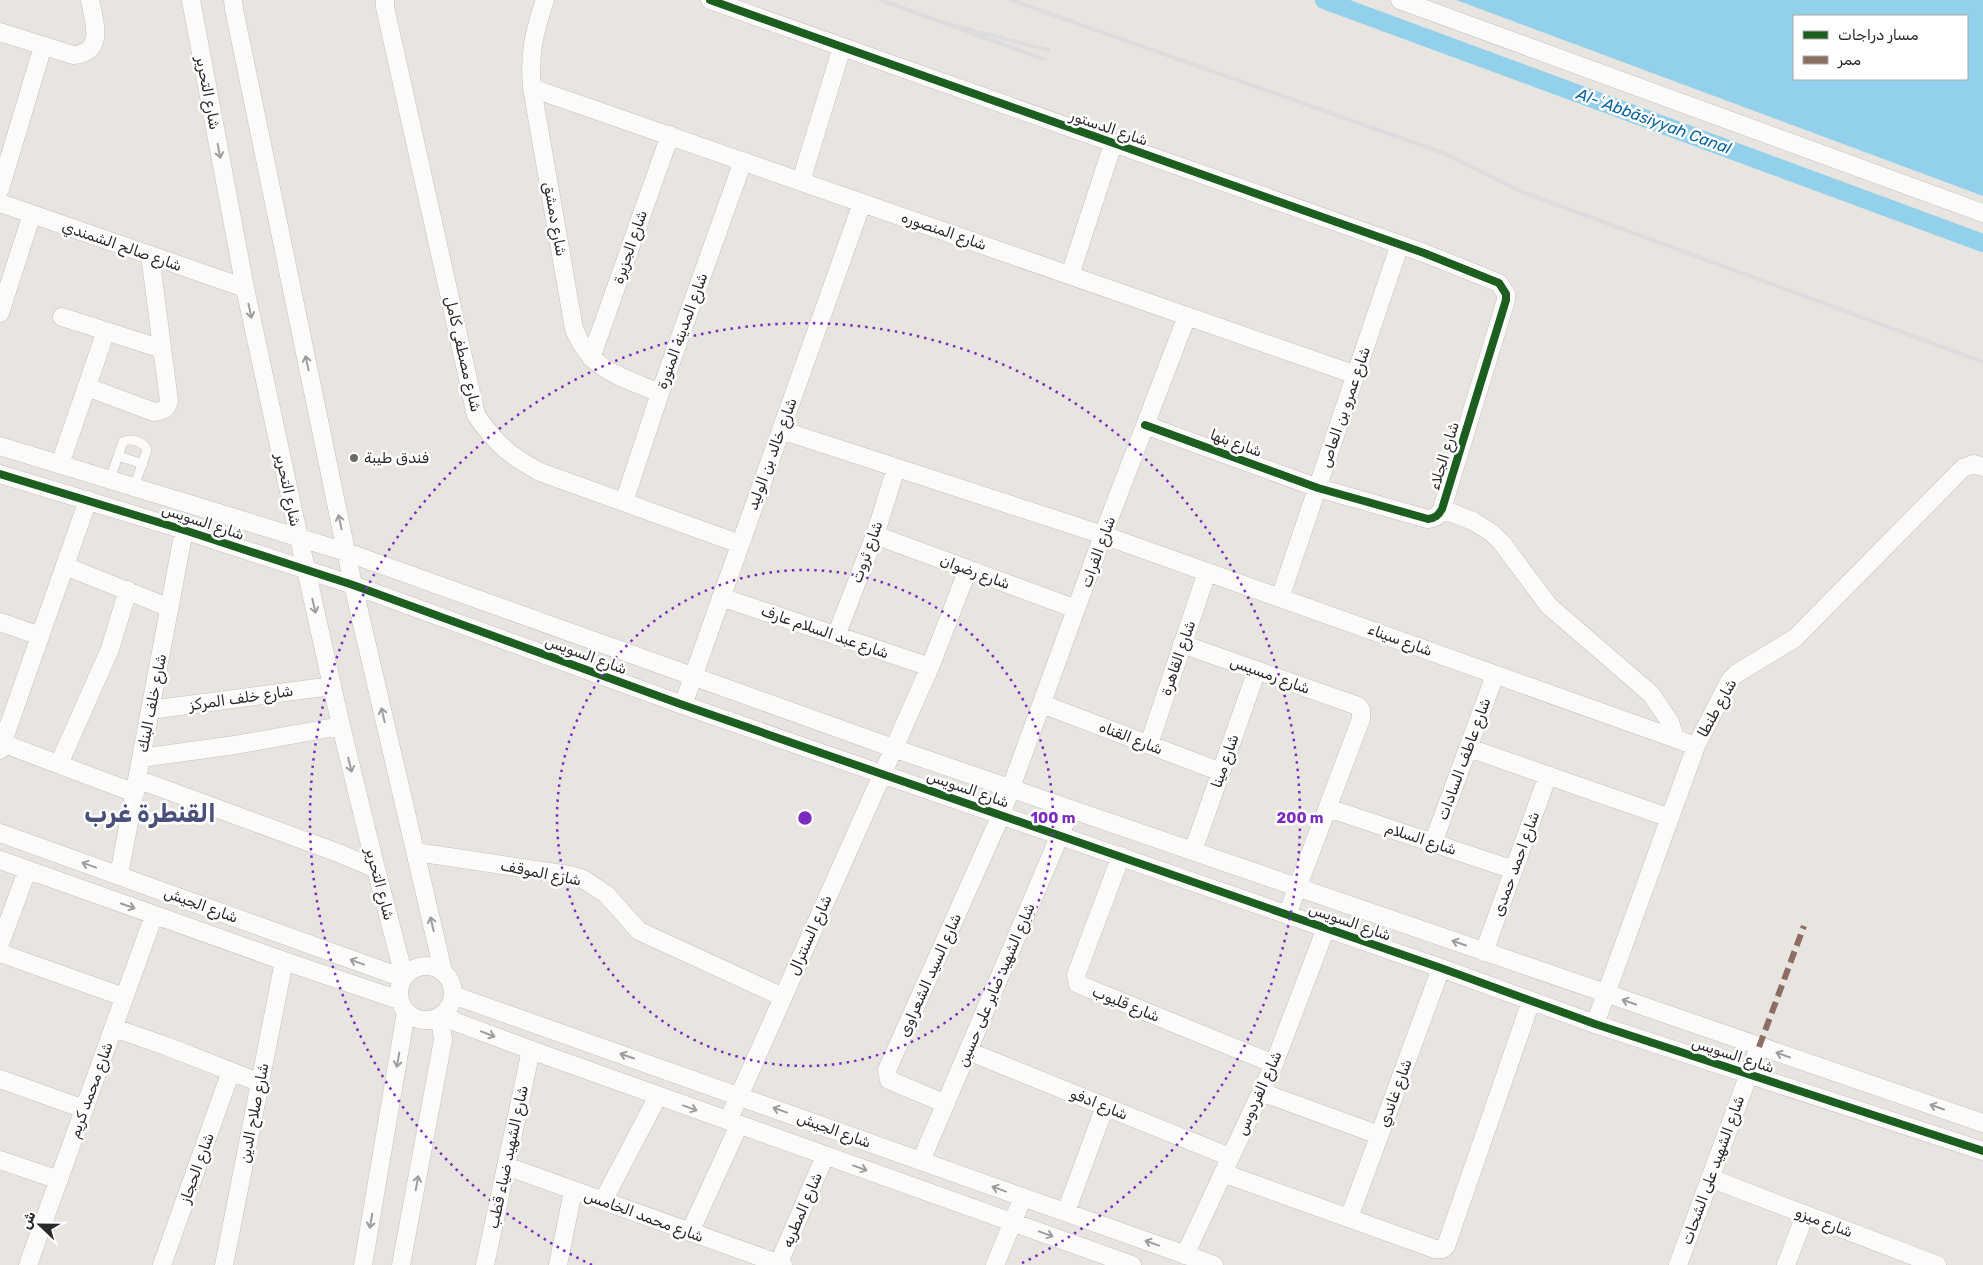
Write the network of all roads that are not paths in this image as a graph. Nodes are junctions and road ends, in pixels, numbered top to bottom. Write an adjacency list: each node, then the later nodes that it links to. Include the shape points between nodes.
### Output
1 (90, 0): 9 (street, via 96,34 89,50 73,55)
2 (191, 0): 25 (street, شارع التحرير, one-way to 25)
3 (233, 0): 56 (street, one-way to 3)
4 (385, 0): 48 (street, شارع مصطفى كامل, via 476,415 493,439 515,458 540,472)
5 (545, 0): 11 (street, شارع دمشق, via 534,34 530,66)
6 (710, 0): 10 (street, شارع الدستور)
7 (1400, 0): 19 (street)
8 (0, 32): 9 (street)
9 (43, 46): 16 (street)
10 (842, 47): 13 (street, شارع الدستور); 15 (street)
11 (532, 88): 12 (street, شارع المنصوره); 31 (street, شارع دمشق, via 574,328 580,344)
12 (670, 135): 14 (street, شارع المنصوره); 31 (street, شارع الجزيرة)
13 (1113, 144): 21 (street, شارع الدستور); 23 (street)
14 (743, 161): 15 (street, شارع المنصوره); 34 (street, شارع المدينه المنورة)
15 (800, 181): 18 (street, شارع المنصوره)
16 (0, 189)
17 (0, 203): 20 (street, شارع صالح الشمندي)
18 (862, 203): 23 (street, شارع المنصوره); 36 (street, شارع خالد بن الوليد)
19 (1983, 213)
20 (32, 214): 22 (street, شارع صالح الشمندي); 26 (street)
21 (1400, 244): 24 (street, شارع الدستور); 32 (street, شارع عمرو بن العاص)
22 (150, 255): 25 (street, شارع صالح الشمندي); 30 (street)
23 (1070, 275): 27 (street, شارع المنصوره)
24 (1499, 284): 49 (street, شارع الجلاء, via 1506,300)
25 (245, 288): 54 (street, شارع التحرير, one-way to 54)
26 (0, 313)
27 (1187, 316): 32 (street, شارع المنصوره); 35 (street, شارع الفرات)
28 (62, 317): 29 (street)
29 (106, 331): 30 (street); 33 (street)
30 (162, 349): 33 (street, via 169,401 163,411 154,412)
31 (591, 358): 34 (street, شارع دمشق, via 613,373)
32 (1356, 375): 46 (street, شارع عمرو بن العاص)
33 (87, 387): 39 (street)
34 (660, 392): 48 (street, شارع المدينه المنورة)
35 (1146, 425): 46 (street, شارع بنها); 53 (street, شارع الفرات)
36 (781, 430): 42 (street, شارع سيناء); 55 (street, شارع خالد بن الوليد)
37 (0, 446): 39 (street, شارع السويس)
38 (118, 456): 40 (lane); 40 (lane, via 123,442 136,442 146,446); 44 (lane)
39 (60, 464): 44 (street, شارع السويس)
40 (142, 464): 45 (lane)
41 (1983, 467): 83 (street, شارع طنطا, via 1974,464 1963,468 1795,638 1736,674)
42 (896, 468): 52 (street, شارع ثروت); 53 (street, شارع سيناء)
43 (0, 474): 47 (street, شارع السويس)
44 (110, 479): 45 (street, شارع السويس)
45 (134, 487): 50 (street); 54 (street, شارع السويس)
46 (1318, 488): 49 (street, شارع الجلاء, via 1428,519 1439,515); 64 (street, شارع عمرو بن العاص)
47 (88, 500): 50 (street, شارع السويس); 57 (street)
48 (624, 502): 55 (street, شارع مصطفى كامل)
49 (1442, 509): 80 (street, via 1473,521 1492,533 1549,606 1651,694 1670,722)
50 (126, 512): 51 (street, شارع السويس)
51 (184, 530): 59 (street, شارع السويس); 65 (street, شارع خلف البنك)
52 (875, 535): 58 (street, شارع رضوان); 69 (street, شارع ثروت)
53 (1104, 535): 60 (street, شارع سيناء); 66 (street, شارع الفرات)
54 (299, 538): 56 (street, شارع السويس); 59 (street, شارع التحرير)
55 (740, 544): 63 (street, شارع خالد بن الوليد)
56 (346, 552): 61 (street); 74 (street, شارع السويس)
57 (65, 566): 62 (street); 68 (street)
58 (968, 569): 66 (street, شارع رضوان); 71 (street, شارع السنترال)
59 (306, 570): 61 (street, شارع السويس); 75 (street, شارع التحرير, one-way to 75)
60 (1206, 572): 64 (street, شارع سيناء); 70 (street, شارع القاهرة)
61 (352, 585): 77 (street, شارع السويس); 101 (street, one-way to 61)
62 (128, 590): 65 (street); 87 (street, via 110,649)
63 (721, 597): 69 (street, شارع عبد السلام عارف); 74 (street, شارع خالد بن الوليد)
64 (1280, 598): 73 (street, شارع سيناء)
65 (170, 608): 78 (street, شارع خلف البنك)
66 (1076, 609): 76 (street, شارع الفرات)
67 (0, 622): 68 (street)
68 (40, 636): 82 (street)
69 (836, 636): 71 (street, شارع عبد السلام عارف)
70 (1182, 644): 72 (street, شارع رمسيس); 81 (street, شارع القاهرة)
71 (930, 667): 84 (street, شارع السنترال)
72 (1257, 670): 88 (street, شارع مينا); 93 (street, شارع رمسيس, via 1358,706 1361,710 1361,719)
73 (1496, 674): 80 (street, شارع سيناء); 85 (street, شارع عاطف السادات)
74 (693, 675): 77 (street, شارع خالد بن الوليد); 84 (street, شارع السويس)
75 (332, 686): 78 (street, شارع خلف المركز); 79 (street, شارع التحرير)
76 (1042, 704): 81 (street, شارع القناه); 92 (street, شارع الفرات)
77 (683, 705): 89 (street, شارع السويس)
78 (150, 710): 86 (street, شارع خلف البنك)
79 (341, 726): 86 (street); 104 (street, شارع التحرير, one-way to 104)
80 (1675, 738): 83 (street, شارع سيناء)
81 (1148, 744): 88 (street, شارع القناه)
82 (1, 746): 87 (street)
83 (1696, 746): 96 (street, شارع طنطا)
84 (893, 748): 89 (street, شارع السنترال); 92 (street, شارع السويس)
85 (1469, 748): 90 (street); 99 (street, شارع عاطف السادات)
86 (141, 758): 91 (street, شارع خلف البنك)
87 (59, 764): 91 (street)
88 (1221, 772): 100 (street, شارع مينا)
89 (882, 773): 95 (street, شارع السويس); 122 (street, شارع السنترال)
90 (1548, 775): 96 (street); 105 (street, شارع احمد حمدى)
91 (136, 786): 104 (street, via 341,854); 107 (street, شارع خلف البنك)
92 (1011, 789): 94 (street, شارع السويس); 95 (street, شارع السيد الشعراوى)
93 (1328, 808): 99 (street, شارع السلام); 108 (street)
94 (1071, 809): 98 (street, شارع الشهيد صابر على حسين); 100 (street, شارع السويس)
95 (1001, 815): 98 (street, شارع السويس); 139 (street, شارع السيد الشعراوى, via 887,1073 890,1080)
96 (1670, 818): 120 (street, شارع طنطا)
97 (7, 835): 103 (street); 107 (street, شارع الجيش, one-way to 97)
98 (1060, 835): 102 (street, شارع السويس); 130 (street, شارع الشهيد صابر على حسين)
99 (1433, 843): 105 (street, شارع السلام)
100 (1192, 851): 108 (street, شارع السويس)
101 (416, 852): 117 (street, one-way to 101); 122 (street, شارع الموقف, via 583,880 606,894 639,931)
102 (1121, 856): 109 (street, شارع السويس); 131 (street, شارع قليوب, via 1076,975 1078,984)
103 (2, 861): 106 (street, شارع الجيش)
104 (376, 869): 118 (street, شارع التحرير)
105 (1514, 870): 113 (street, شارع احمد حمدى)
106 (28, 871): 110 (street, شارع الجيش, one-way to 110); 112 (street)
107 (118, 875): 118 (street, شارع الجيش, one-way to 107)
108 (1297, 887): 109 (street); 113 (street, شارع السويس, one-way to 108)
109 (1287, 914): 111 (street, شارع السويس)
110 (154, 915): 115 (street, شارع الجيش); 121 (street, شارع محمد كريم)
111 (1326, 928): 116 (street, شارع السويس); 131 (street, شارع الفردوس)
112 (0, 944)
113 (1484, 952): 120 (street, شارع السويس)
114 (0, 953): 121 (street)
115 (284, 961): 124 (street, شارع الجيش); 135 (street, شارع صلاح الدين)
116 (1441, 968): 123 (street, شارع السويس); 144 (street, شارع غاندي)
117 (443, 971): 118 (street, via 436,967 418,966); 119 (street)
118 (403, 977): 124 (street, via 398,992)
119 (454, 994): 125 (street, via 449,1008); 138 (street, شارع الجيش, one-way to 119)
120 (1606, 994): 126 (street, شارع طنطا); 128 (street, شارع السويس, one-way to 120)
121 (124, 997): 127 (street, شارع محمد كريم)
122 (783, 997): 138 (street, شارع السنترال)
123 (1531, 1001): 126 (street, شارع السويس); 158 (street, شارع ادفو, via 1446,1246 1435,1249)
124 (402, 1006): 125 (street, شارع الجيش, via 418,1020 426,1021); 166 (street, one-way to 166)
125 (442, 1015): 129 (street, شارع الجيش, one-way to 129); 167 (street, one-way to 125, via 443,1040)
126 (1595, 1024): 133 (street, شارع السويس)
127 (114, 1028): 132 (street); 141 (street, شارع محمد كريم)
128 (1759, 1047): 133 (street, شارع الشهيد على الشحات); 143 (street, شارع السويس, one-way to 128)
129 (530, 1050): 137 (street, شارع الجيش); 150 (street, شارع الشهيد ضياء قطب)
130 (968, 1052): 139 (street, شارع الشهيد صابر على حسين); 140 (street, شارع ادفو)
131 (1274, 1064): 136 (street, شارع الفردوس)
132 (232, 1071): 135 (street); 164 (street, شارع الحجاز)
133 (1748, 1075): 145 (street, شارع السويس); 151 (street, شارع الشهيد على الشحات)
134 (0, 1078): 141 (street)
135 (261, 1083): 165 (street, شارع صلاح الدين)
136 (1261, 1092): 144 (street); 149 (street, شارع الفردوس)
137 (658, 1096): 142 (street, شارع الجيش, one-way to 142); 155 (street)
138 (739, 1096): 142 (street, شارع السنترال); 148 (street, شارع الجيش, one-way to 138)
139 (946, 1104): 148 (street, شارع الشهيد صابر على حسين)
140 (1105, 1106): 149 (street, شارع ادفو); 156 (street)
141 (84, 1109): 152 (street, شارع محمد كريم)
142 (733, 1123): 146 (street, شارع الجيش); 160 (street, شارع السنترال)
143 (1983, 1123)
144 (1379, 1136): 158 (street, شارع غاندي)
145 (1983, 1151)
146 (825, 1156): 159 (street, شارع الجيش, one-way to 159); 170 (street, شارع المطريه)
147 (0, 1160): 152 (street)
148 (921, 1161): 154 (street, شارع الجيش, one-way to 148)
149 (1227, 1165): 158 (street, شارع ادفو); 161 (street, شارع الفردوس)
150 (506, 1166): 153 (street, شارع محمد الخامس); 168 (street, شارع الشهيد ضياء قطب)
151 (1710, 1178): 157 (street, شارع ميزو); 173 (street, شارع الشهيد على الشحات)
152 (59, 1180): 163 (street, شارع محمد كريم)
153 (573, 1190): 155 (street, شارع محمد الخامس); 169 (street)
154 (1023, 1197): 156 (street, شارع الجيش); 159 (street)
155 (603, 1201): 160 (street, شارع محمد الخامس)
156 (1066, 1212): 161 (street, شارع الجيش, one-way to 156)
157 (1805, 1215): 174 (street); 175 (street, شارع ميزو)
158 (1349, 1218)
159 (1012, 1223): 171 (street); 172 (street, شارع الجيش, one-way to 172)
160 (690, 1232): 170 (street, شارع محمد الخامس)
161 (1185, 1255): 162 (street, شارع الجيش)
162 (1210, 1264)
163 (28, 1265)
164 (162, 1265)
165 (224, 1265)
166 (363, 1265)
167 (401, 1265)
168 (485, 1265)
169 (558, 1265)
170 (780, 1265)
171 (995, 1265)
172 (1132, 1265)
173 (1678, 1265)
174 (1786, 1265)
175 (1937, 1265)

